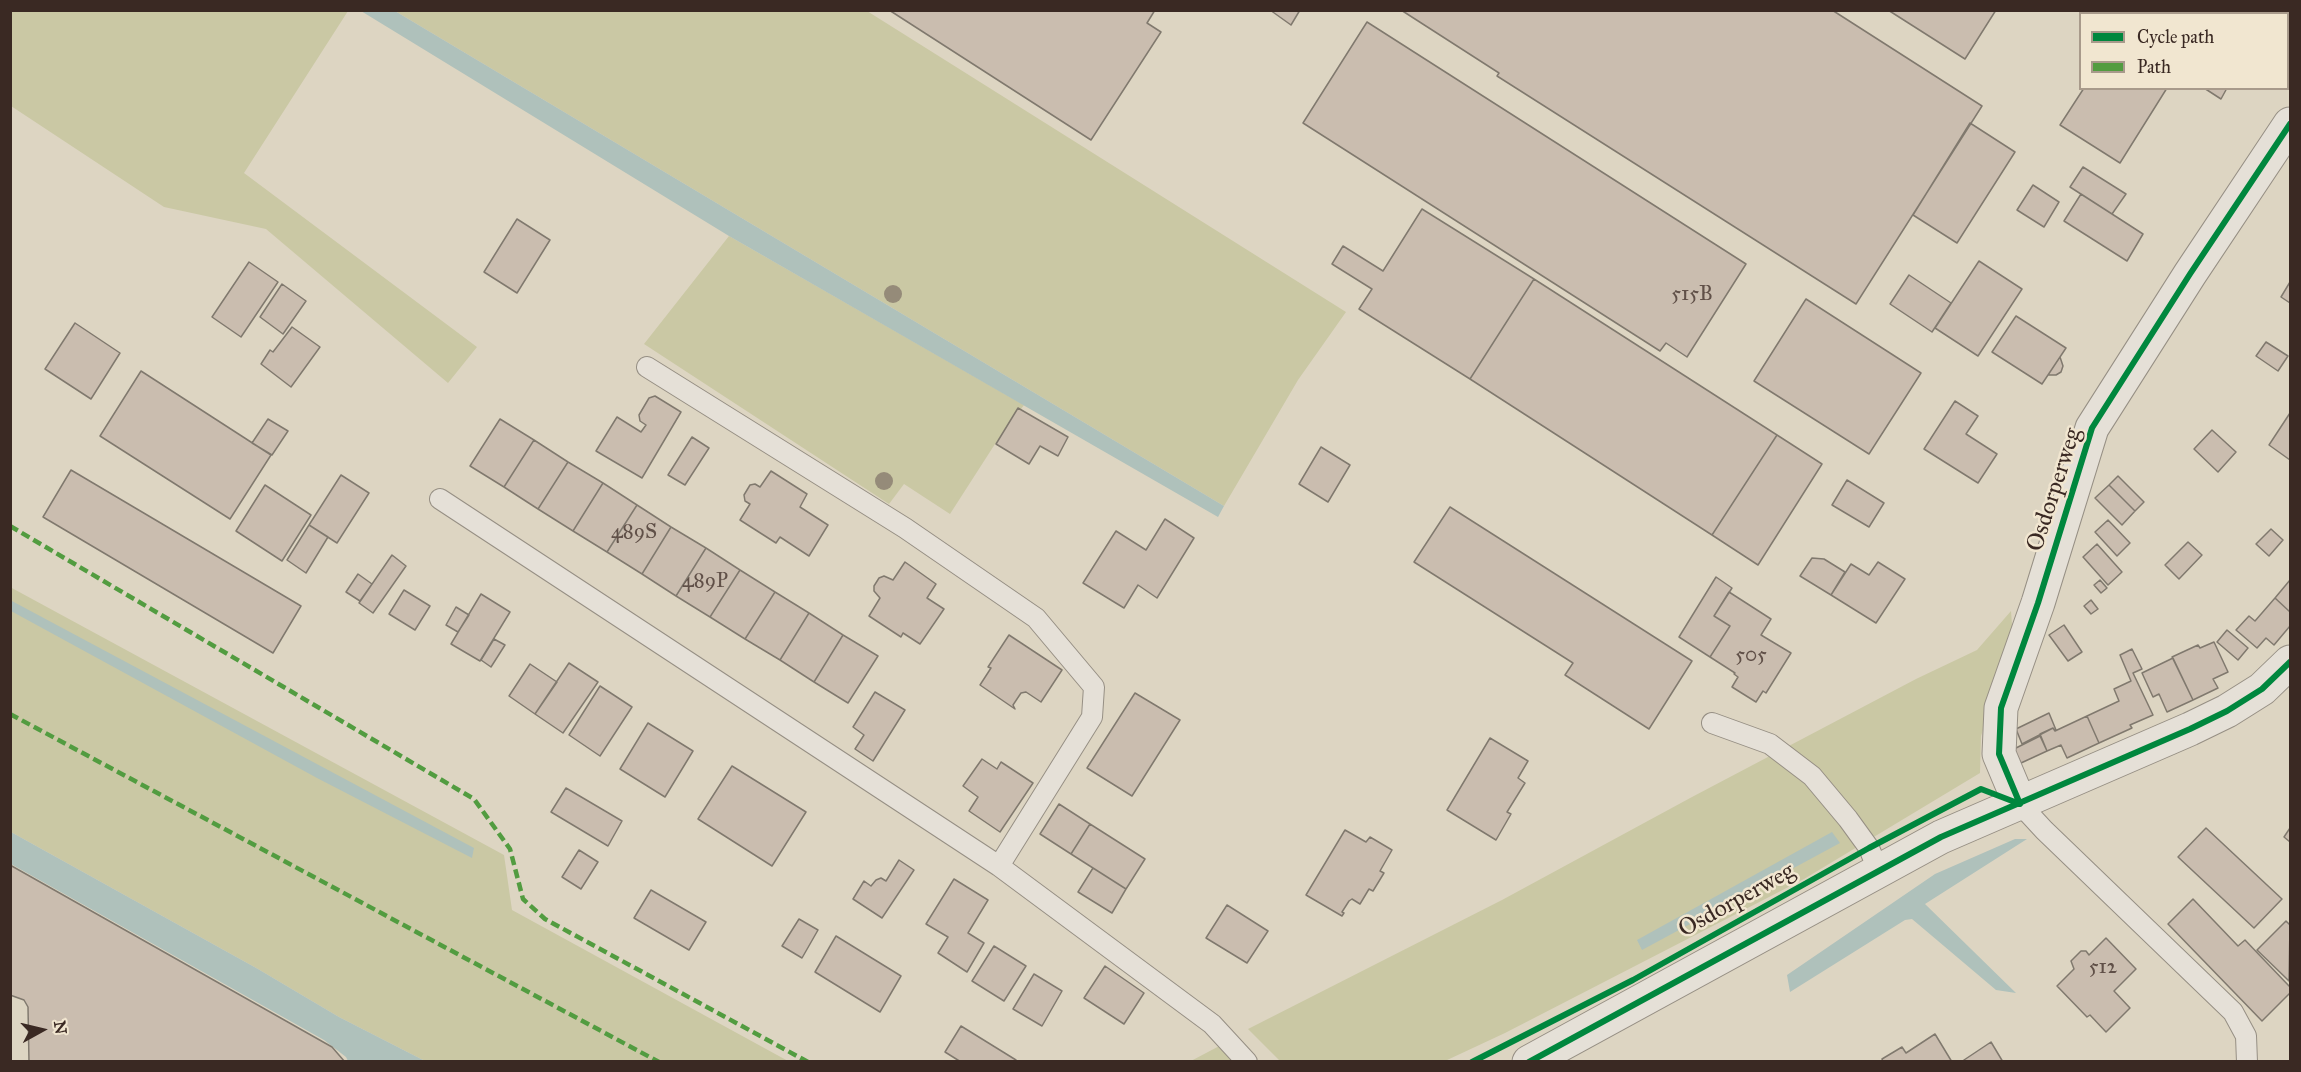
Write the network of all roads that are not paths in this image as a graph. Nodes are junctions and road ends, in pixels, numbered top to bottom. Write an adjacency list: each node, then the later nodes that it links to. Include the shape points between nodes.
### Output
1 (2290, 124): 6 (street, Osdorperweg, via 2092,428 2001,708 1999,754)
2 (647, 367): 7 (lane, via 905,528 1036,618 1094,687 1092,717)
3 (440, 499): 7 (lane)
4 (2290, 662): 6 (street, Osdorperweg, via 2262,689 2227,711)
5 (1712, 723): 8 (lane, via 1770,744 1812,776 1862,838)
6 (2020, 804): 8 (street, Osdorperweg, via 1968,824); 11 (lane, via 2233,1012 2246,1036)
7 (999, 866): 9 (lane, via 1212,1024)
8 (1878, 870): 10 (street, Osdorperweg)
9 (1248, 1062)
10 (1529, 1062)
11 (2247, 1062)

